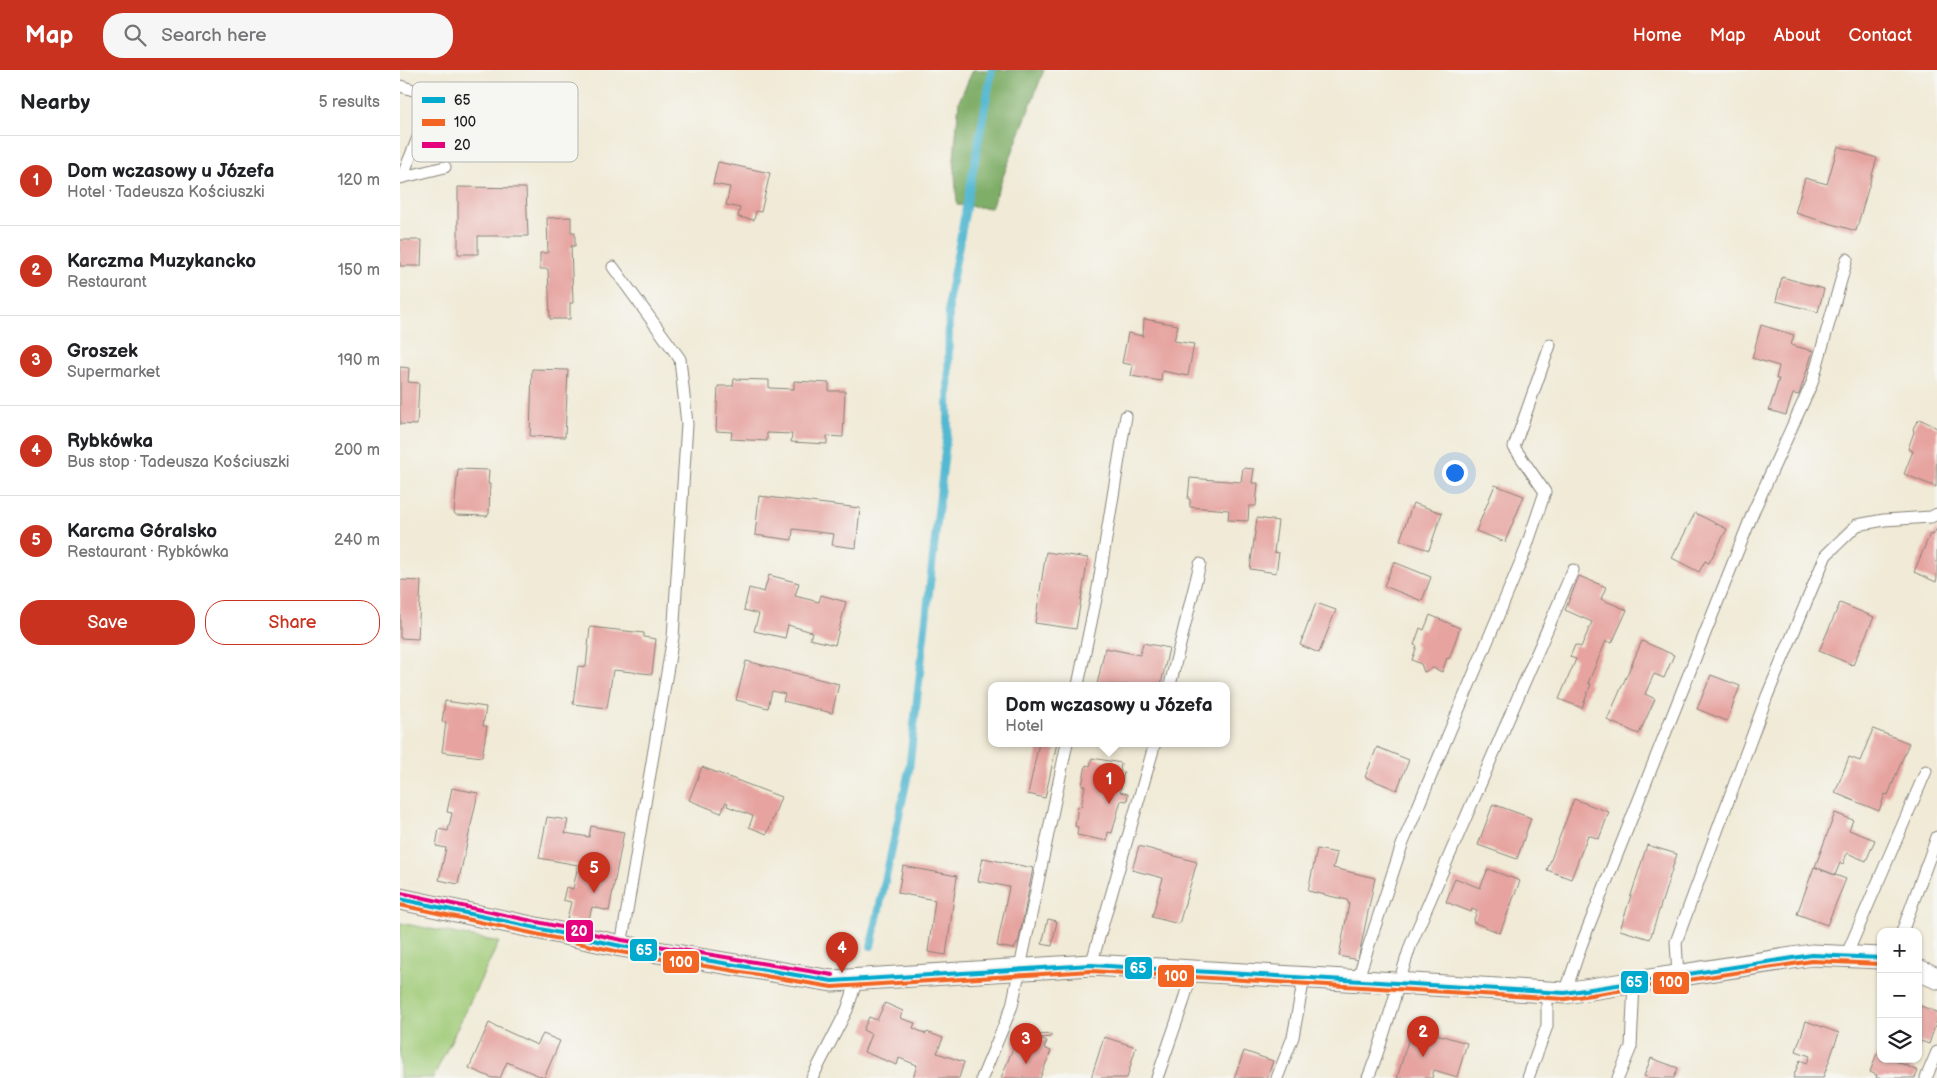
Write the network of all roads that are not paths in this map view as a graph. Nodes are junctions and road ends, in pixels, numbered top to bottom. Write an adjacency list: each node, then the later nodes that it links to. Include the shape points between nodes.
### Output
1 (400, 86): 2 (lane)
2 (412, 90)
3 (412, 151): 5 (lane)
4 (445, 168): 5 (lane)
5 (401, 177)
6 (1847, 259): 35 (lane, via 1812,383 1715,604 1582,943)
7 (613, 267): 21 (lane, via 680,359 687,424 673,637)
8 (1550, 345): 32 (lane, via 1514,447 1545,492 1524,554 1402,845)
9 (1126, 416): 13 (lane, via 1097,594)
10 (1937, 514): 28 (lane, via 1857,525 1826,555 1767,696 1676,942)
11 (1200, 564): 14 (lane)
12 (1573, 570): 34 (lane, via 1411,944)
13 (1079, 682)
14 (1171, 682)
15 (1066, 747): 25 (lane)
16 (1154, 747): 24 (lane)
17 (1926, 771): 22 (lane)
18 (1937, 837): 20 (lane)
19 (400, 899): 21 (street)
20 (1903, 928)
21 (621, 946): 31 (street, via 832,982)
22 (1846, 956): 23 (street); 28 (street, via 1812,955)
23 (1877, 958)
24 (1091, 965): 25 (street); 26 (street)
25 (1020, 971): 31 (street); 38 (lane, via 1012,1006)
26 (1192, 971): 29 (street); 39 (lane)
27 (1922, 972): 30 (street)
28 (1678, 975): 33 (street)
29 (1304, 978): 32 (street); 40 (lane, via 1293,1037)
30 (1937, 978)
31 (857, 980): 37 (lane, via 847,1010)
32 (1358, 981): 34 (street)
33 (1634, 982): 35 (street); 43 (lane, via 1630,1048)
34 (1398, 983): 35 (street); 41 (lane, via 1381,1046)
35 (1556, 993): 42 (lane)
36 (1937, 1052): 44 (lane)
37 (812, 1078)
38 (982, 1078)
39 (1157, 1078)
40 (1277, 1078)
41 (1368, 1078)
42 (1528, 1078)
43 (1618, 1078)
44 (1926, 1078)

